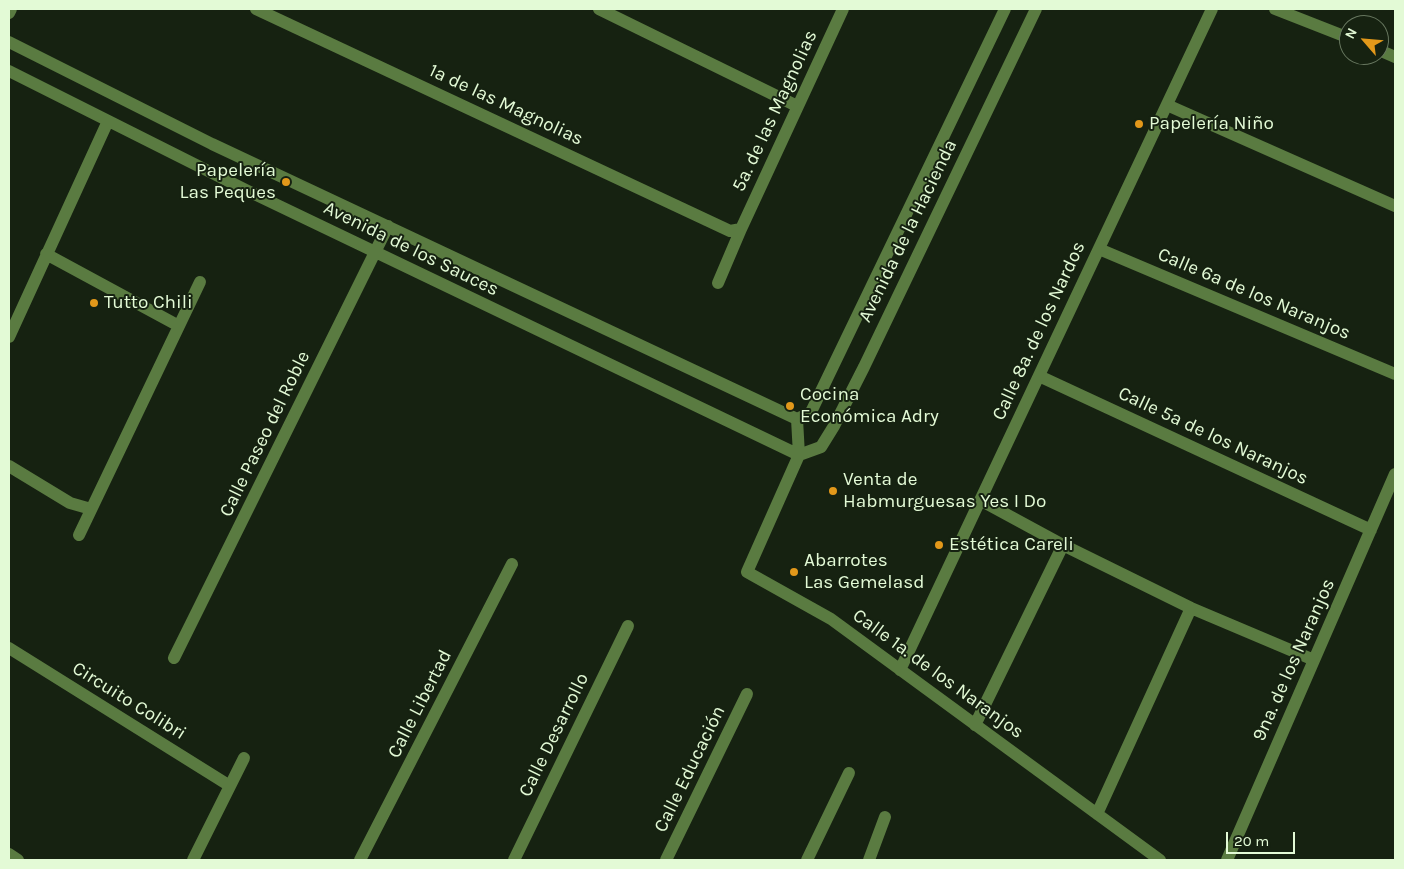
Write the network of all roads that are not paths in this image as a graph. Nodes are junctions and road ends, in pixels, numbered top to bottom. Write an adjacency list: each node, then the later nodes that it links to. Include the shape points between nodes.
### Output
1 (11, 9): 9 (street)
2 (256, 9): 18 (street, 1a de las Magnolias, via 730,230)
3 (599, 9): 14 (street)
4 (843, 9): 14 (street, 5a. de las Magnolias)
5 (1005, 9): 28 (street, Avenida de la Hacienda, via 811,412)
6 (1036, 9): 29 (street, Avenida de la Hacienda, via 834,426 821,447)
7 (1212, 9): 13 (street, Calle 8a. de los Nardos)
8 (1275, 9): 10 (street)
9 (9, 13)
10 (1339, 34)
11 (9, 42): 17 (street, Avenida de los Sauces, via 212,144)
12 (9, 71): 15 (street, Avenida de los Sauces)
13 (1167, 104): 16 (street); 19 (street, Calle 8a. de los Nardos)
14 (798, 106): 18 (street, 5a. de las Magnolias)
15 (108, 121): 20 (street, Avenida de los Sauces); 21 (street)
16 (1395, 206)
17 (388, 226): 20 (street, Calle Paseo del Roble); 28 (street, Avenida de los Sauces)
18 (740, 229): 23 (street, 5a. de las Magnolias)
19 (1099, 249): 26 (street, Calle 6a de los Naranjos); 27 (street, Calle 8a. de los Nardos)
20 (375, 253): 29 (street, Avenida de los Sauces); 41 (street, Calle Paseo del Roble)
21 (46, 254): 24 (street); 25 (street)
22 (200, 282): 24 (street)
23 (718, 283)
24 (179, 326): 33 (street)
25 (9, 336)
26 (1395, 374)
27 (1039, 376): 32 (street, Calle 8a. de los Nardos); 34 (street, Calle 5a de los Naranjos)
28 (797, 419): 29 (street, Calle 1a. de los Naranjos)
29 (799, 455): 43 (street, Calle 1a. de los Naranjos, via 747,572 831,619)
30 (9, 466): 33 (street, via 70,503)
31 (1395, 474): 34 (street, 9na. de los Naranjos)
32 (980, 500): 36 (street); 43 (street, Calle 8a. de los Nardos)
33 (91, 509): 35 (street)
34 (1371, 530): 42 (street, 9na. de los Naranjos)
35 (79, 534)
36 (1063, 545): 38 (street); 45 (street)
37 (512, 564): 54 (street, Calle Libertad)
38 (1191, 608): 42 (street); 49 (street)
39 (628, 626): 55 (street, Calle Desarrollo)
40 (9, 648): 48 (street, Circuito Colibri)
41 (174, 658)
42 (1314, 660): 60 (street, 9na. de los Naranjos)
43 (900, 670): 45 (street, Calle 1a. de los Naranjos)
44 (747, 694): 56 (street, Calle Educación)
45 (976, 725): 49 (street, Calle 1a. de los Naranjos)
46 (244, 758): 48 (street)
47 (849, 773): 57 (street)
48 (230, 786): 53 (street)
49 (1097, 814): 59 (street, Calle 1a. de los Naranjos)
50 (885, 817): 58 (street)
51 (9, 854): 52 (street)
52 (18, 860)
53 (193, 860)
54 (360, 860)
55 (514, 860)
56 (666, 860)
57 (807, 860)
58 (869, 860)
59 (1160, 860)
60 (1227, 860)

